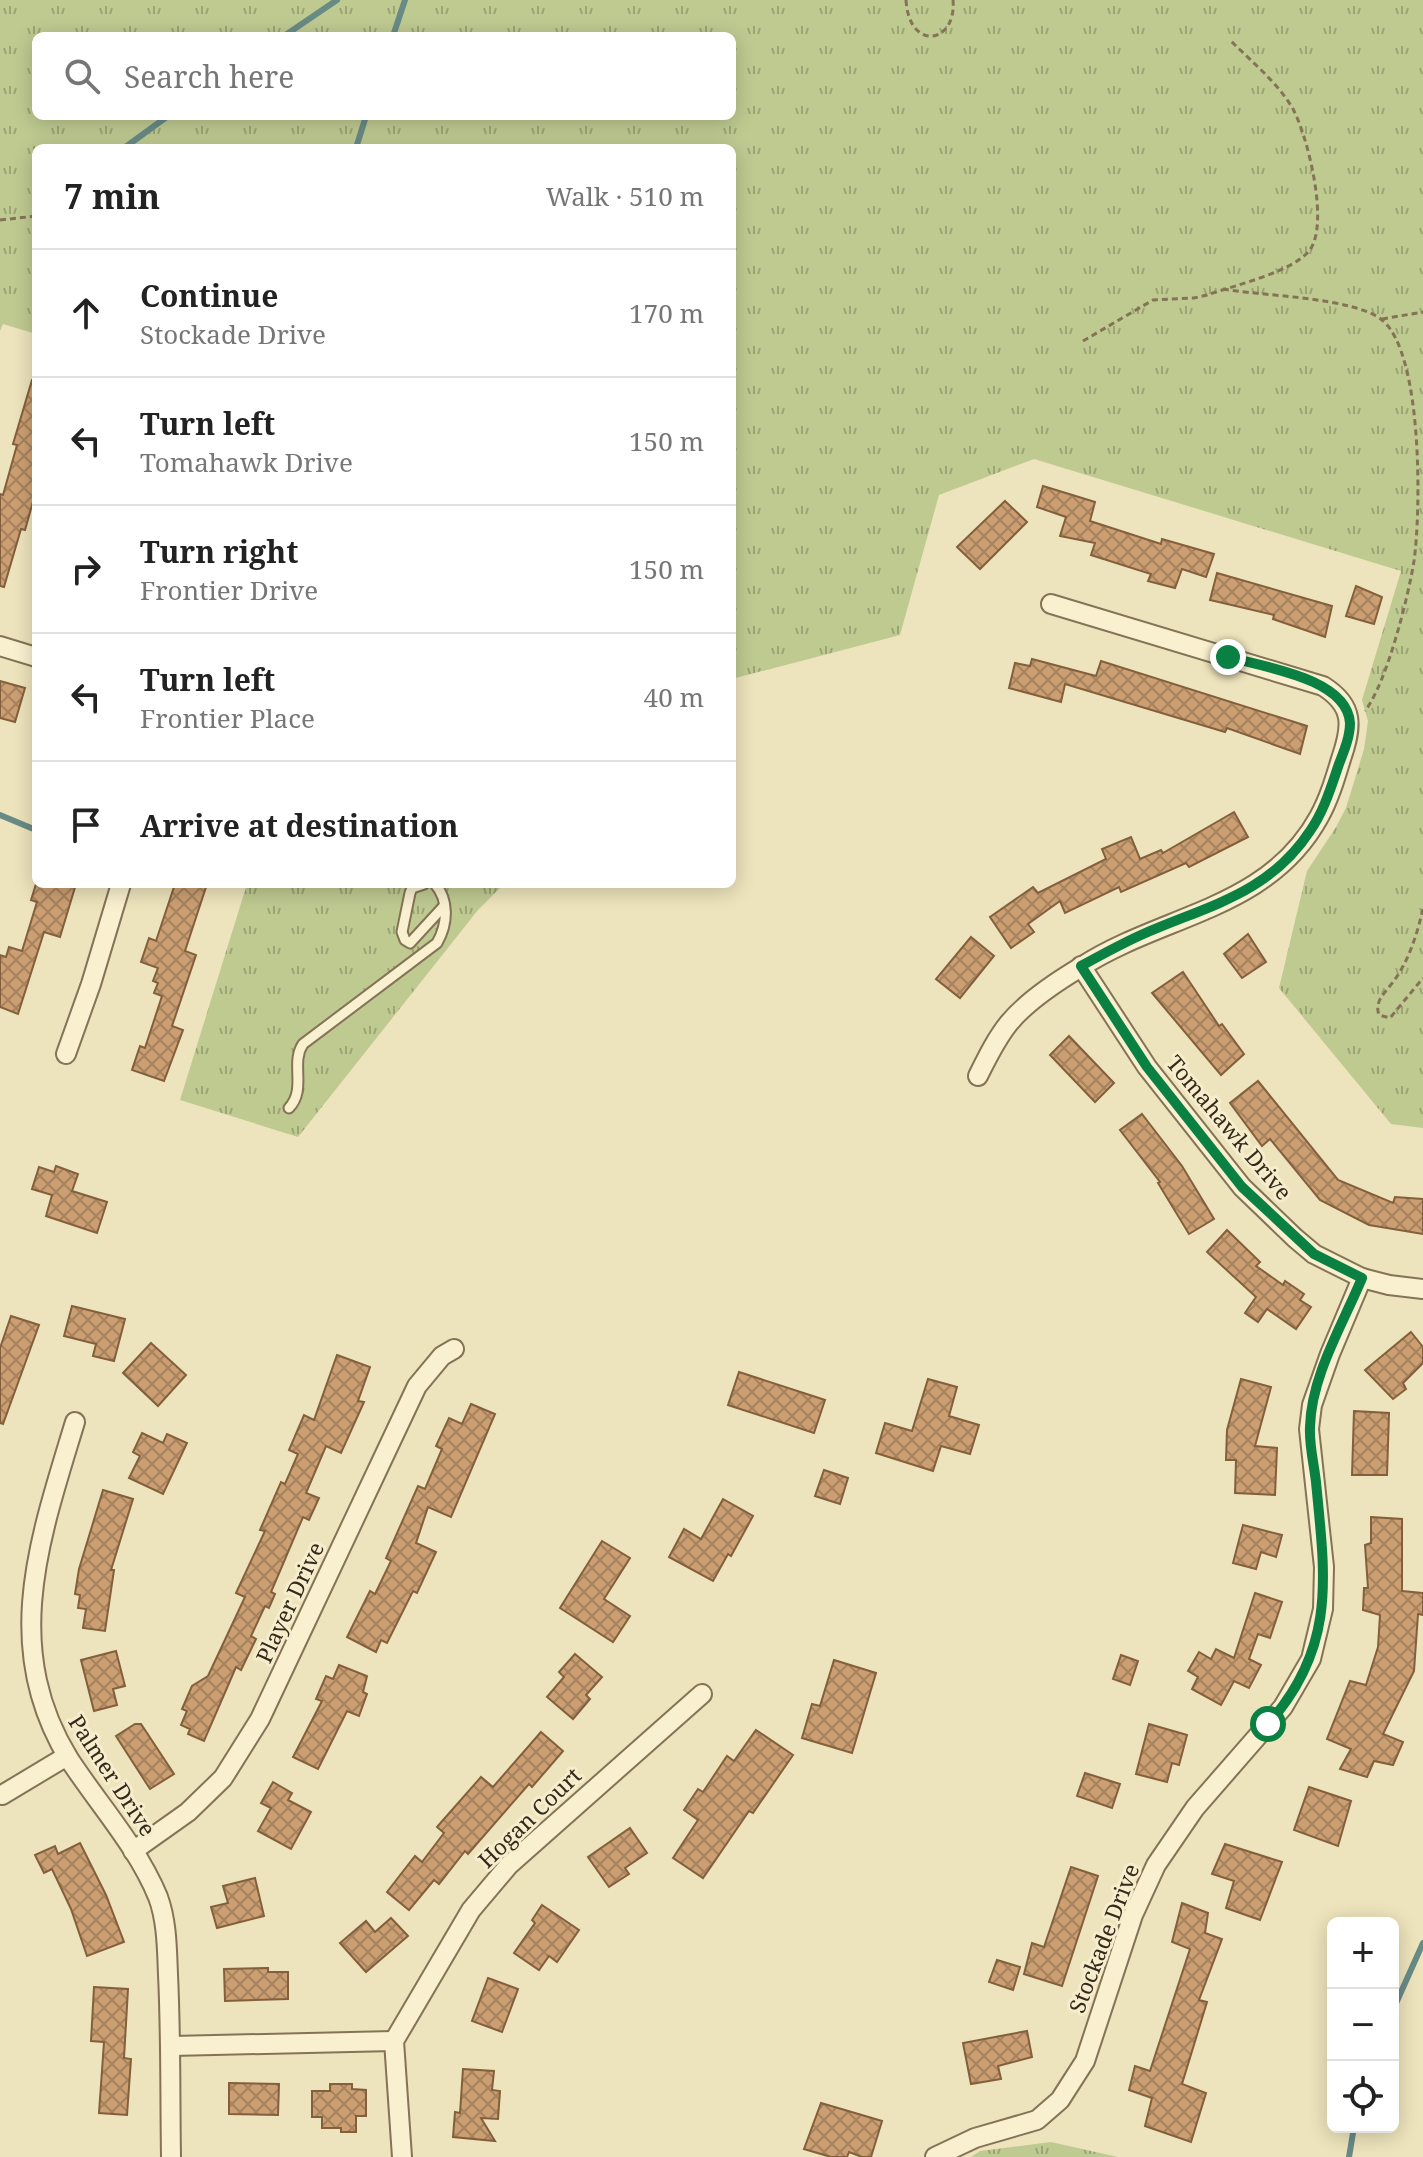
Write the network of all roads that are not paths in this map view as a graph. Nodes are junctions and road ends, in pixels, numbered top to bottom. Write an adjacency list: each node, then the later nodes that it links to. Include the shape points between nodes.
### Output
1 (1051, 604): 8 (street, via 1316,683 1340,698 1348,717 1348,738 1321,814 1280,866 1239,896 1142,934)
2 (0, 646): 3 (street)
3 (32, 656)
4 (120, 888): 9 (street)
5 (416, 888): 7 (lane, via 402,932 405,940 410,943)
6 (438, 888): 7 (lane)
7 (444, 906): 11 (lane, via 445,924 437,943 303,1044 296,1098)
8 (1081, 966): 10 (street, via 1010,1021); 12 (street, Tomahawk Drive, via 1147,1067 1242,1187 1314,1254)
9 (66, 1054)
10 (978, 1076)
11 (289, 1108)
12 (1362, 1278): 13 (street, Tomahawk Drive); 24 (street, Stockade Drive, via 1312,1405 1309,1429 1324,1567 1323,1609 1311,1659 1283,1707 1195,1808 1156,1865 1133,1915 1085,2061 1060,2100 1037,2120 975,2138)
13 (1423, 1289)
14 (454, 1349): 19 (street, Player Drive, via 417,1386 253,1731 223,1778 188,1812)
15 (75, 1422): 17 (street, Palmer Drive, via 29,1590 29,1645 42,1705)
16 (702, 1694): 20 (street, Hogan Court, via 509,1865 471,1910)
17 (67, 1756): 18 (street); 19 (street, Palmer Drive)
18 (2, 1795)
19 (133, 1851): 21 (street, Palmer Drive, via 158,1899 166,1936)
20 (394, 2041): 21 (street); 23 (street)
21 (172, 2046): 22 (street, Palmer Drive)
22 (171, 2157)
23 (402, 2157)
24 (935, 2157)

